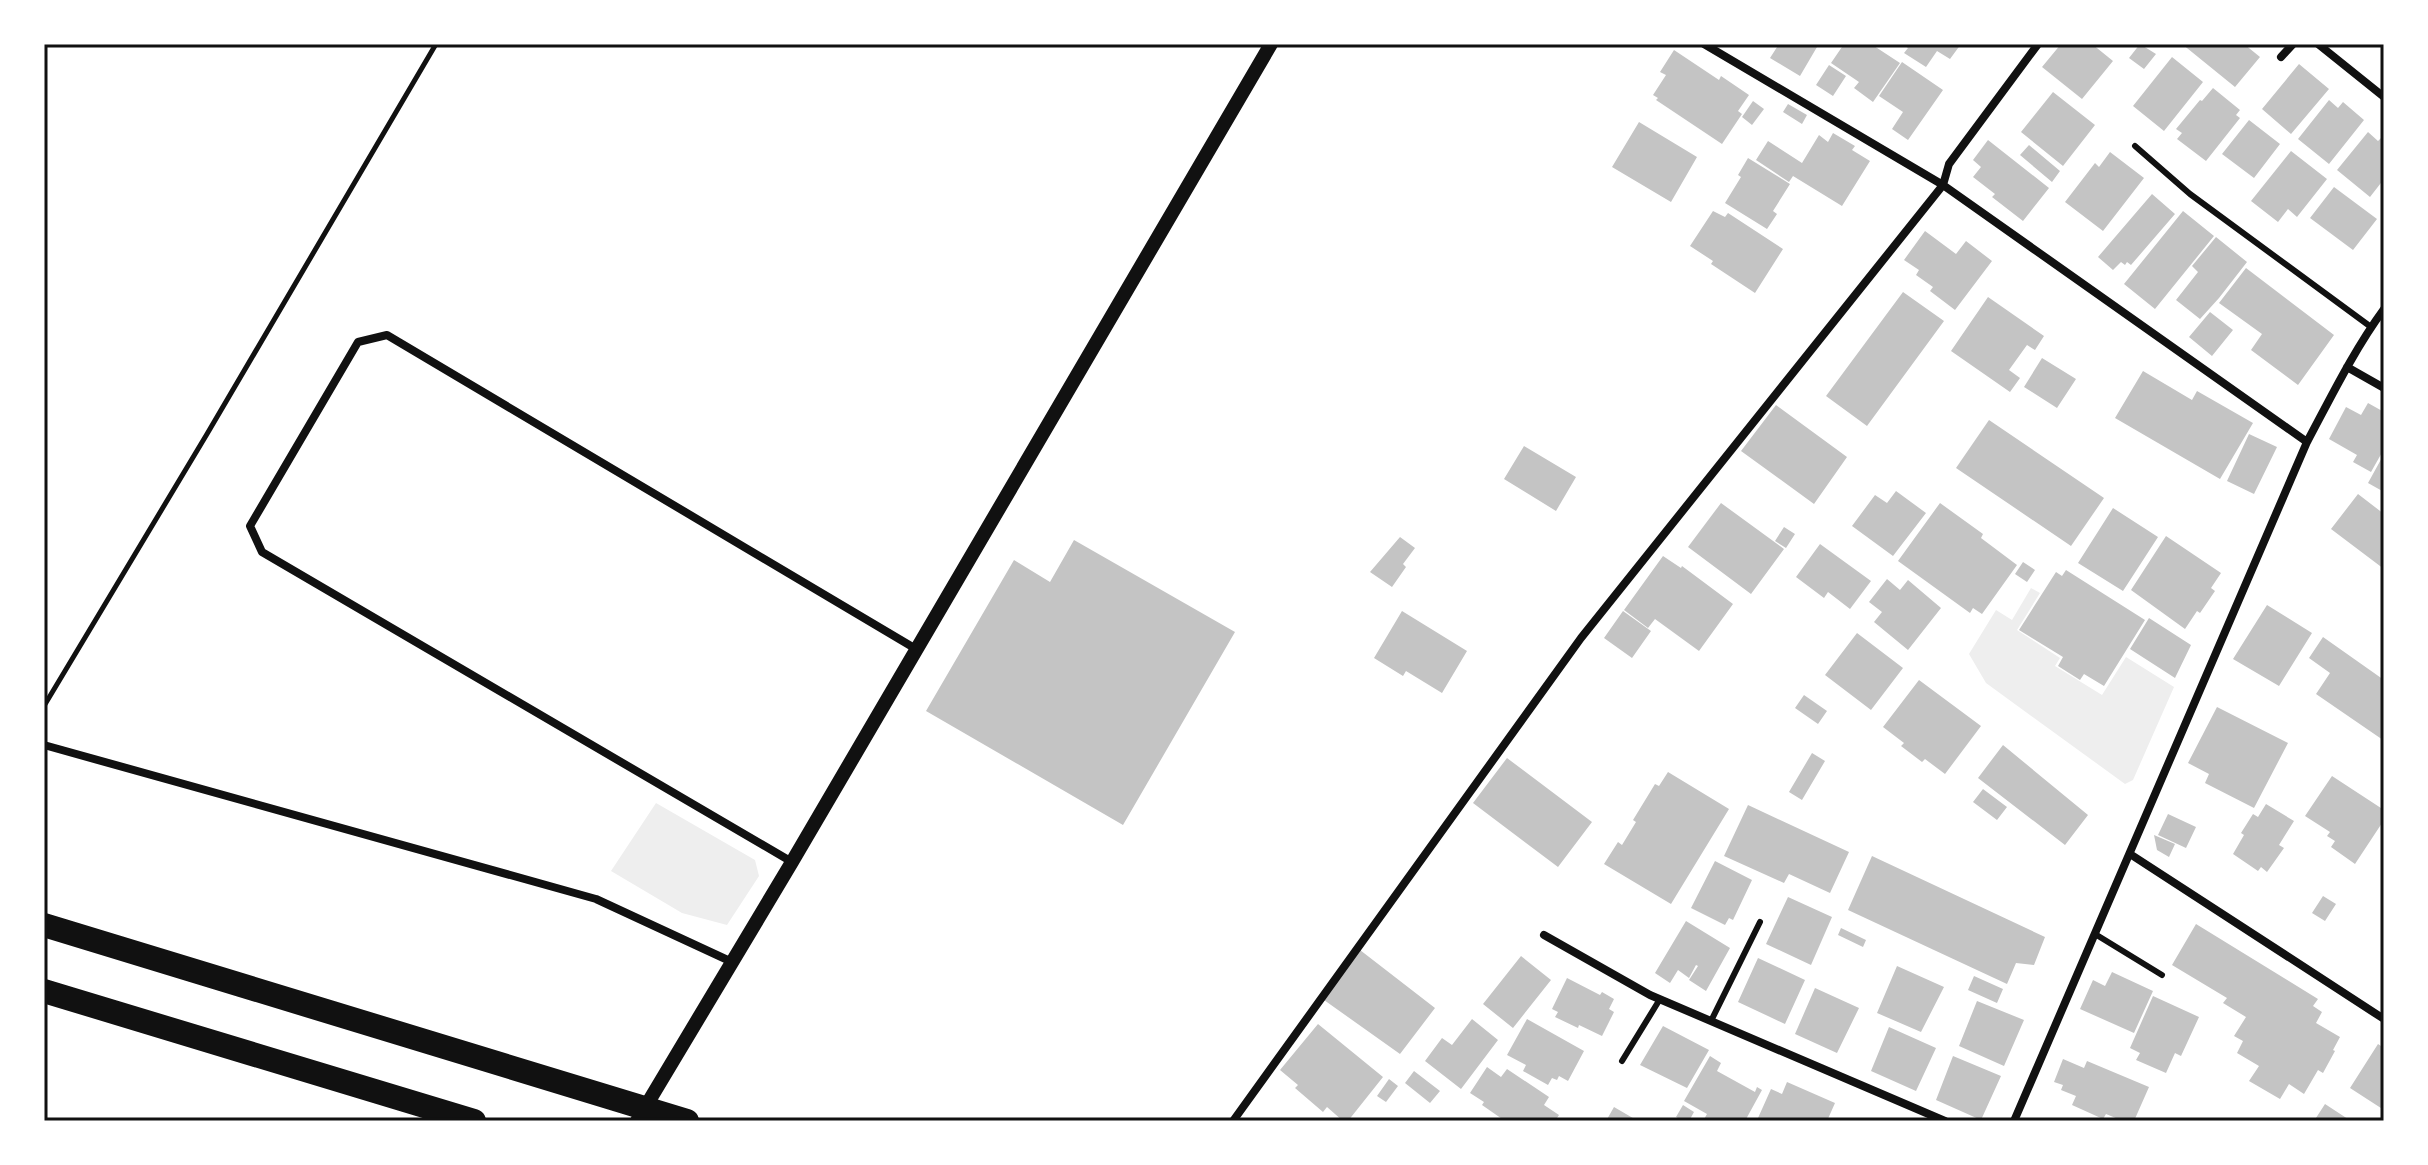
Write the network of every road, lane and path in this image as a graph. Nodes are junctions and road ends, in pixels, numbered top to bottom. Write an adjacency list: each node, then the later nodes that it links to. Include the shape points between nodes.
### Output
1 (436, 44): 17 (path)
2 (1271, 44): 16 (street)
3 (1704, 44): 10 (street)
4 (2038, 44): 10 (street, via 1949,164)
5 (2293, 44): 7 (street)
6 (2318, 44): 8 (street)
7 (2281, 57)
8 (2384, 97)
9 (2135, 146): 12 (lane, via 2190,194)
10 (1943, 185): 15 (street); 35 (street, via 1581,638)
11 (2384, 309): 12 (street)
12 (2371, 327): 13 (street)
13 (2347, 367): 14 (street); 15 (street)
14 (2384, 388)
15 (2307, 442): 19 (street)
16 (916, 649): 20 (street); 20 (street, via 387,335 358,342 257,512 250,526 262,552)
17 (44, 706)
18 (44, 745): 25 (street, via 596,899)
19 (2130, 854): 23 (street); 29 (street)
20 (792, 862): 25 (street)
21 (1760, 922): 30 (lane)
22 (44, 925): 34 (highway)
23 (2095, 934): 26 (lane); 37 (street)
24 (1544, 935): 28 (street)
25 (732, 962): 33 (street)
26 (2162, 975)
27 (44, 991): 32 (highway)
28 (1660, 999): 30 (street); 31 (lane)
29 (2384, 1019)
30 (1711, 1021): 36 (street)
31 (1622, 1061)
32 (474, 1121)
33 (637, 1121)
34 (687, 1121)
35 (1233, 1121)
36 (1945, 1121)
37 (2014, 1121)

